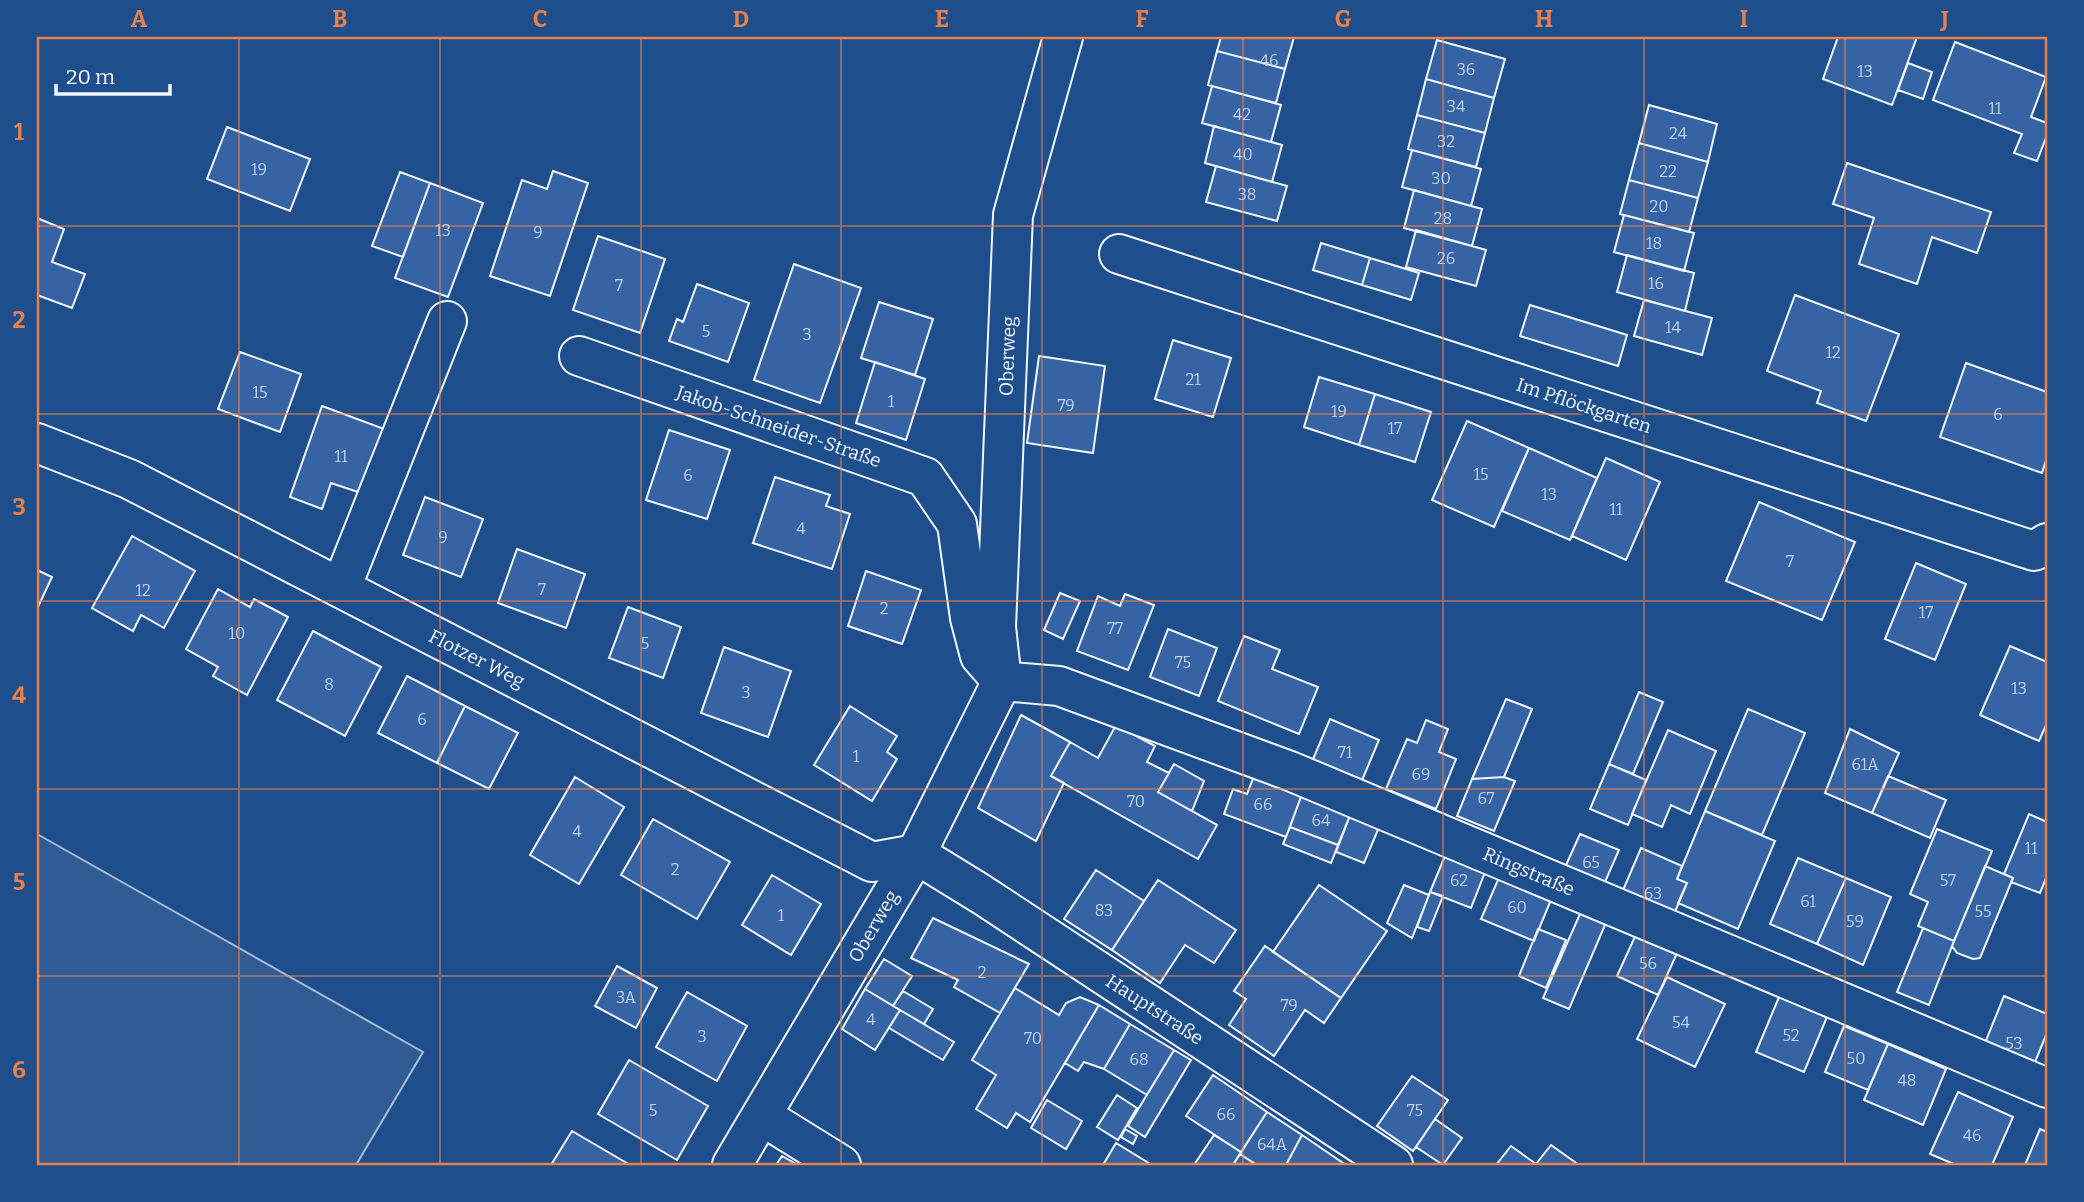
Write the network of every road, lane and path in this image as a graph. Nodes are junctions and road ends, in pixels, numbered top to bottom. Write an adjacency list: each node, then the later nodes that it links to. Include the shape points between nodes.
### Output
1 (1063, 37): 8 (street, Oberweg, via 1013,215 996,627)
2 (1119, 254): 6 (street, Im Pflöckgarten)
3 (447, 321): 7 (street)
4 (579, 356): 8 (street, Jakob-Schneider-Straße, via 925,477 957,524 980,656)
5 (37, 443): 7 (street, Flotzer Weg, via 129,479)
6 (2043, 556)
7 (341, 588): 9 (street, Flotzer Weg, via 872,862)
8 (1002, 681): 9 (street, Oberweg); 10 (street, Ringstraße, via 1059,686 1290,771)
9 (916, 854): 11 (street, Oberweg); 14 (street, Hauptstraße)
10 (2047, 1088)
11 (762, 1116): 12 (street, Oberweg); 13 (street)
12 (733, 1165)
13 (841, 1165)
14 (1392, 1165)

